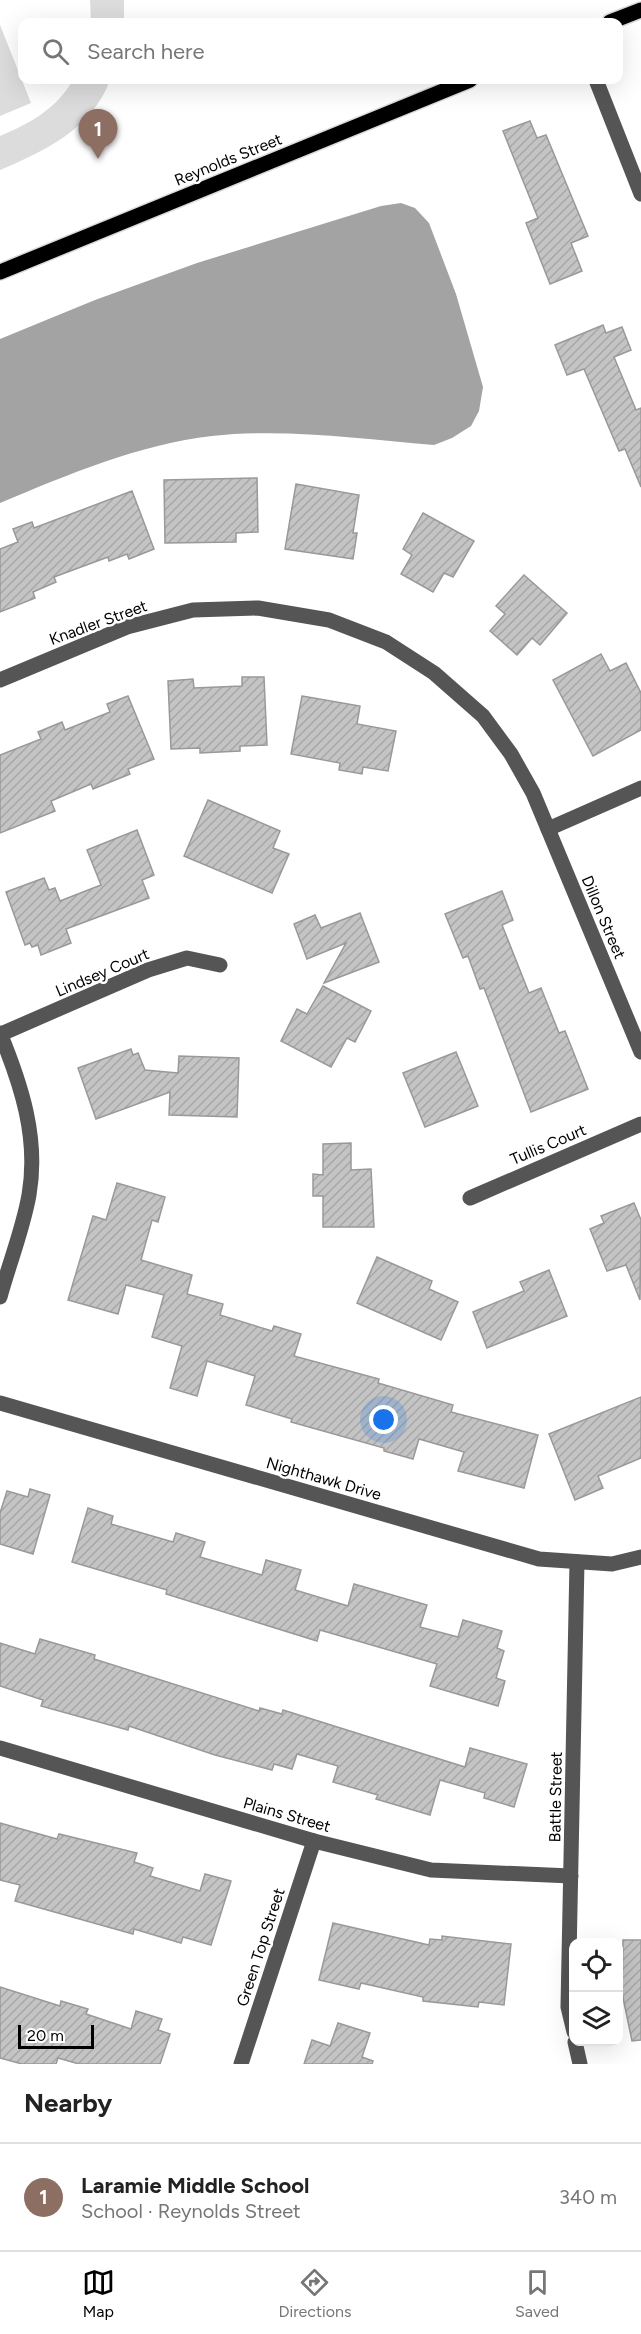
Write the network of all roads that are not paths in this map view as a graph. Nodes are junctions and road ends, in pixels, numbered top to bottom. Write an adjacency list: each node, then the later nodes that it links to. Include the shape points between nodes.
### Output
1 (641, 10): 2 (main road)
2 (620, 18)
3 (460, 84): 6 (main road, Reynolds Street)
4 (598, 84): 5 (street)
5 (641, 194)
6 (0, 272)
7 (0, 680): 9 (street, Knadler Street, via 127,627 193,610 258,608 329,620 386,642 434,673 483,716 511,754)
8 (641, 788): 9 (street)
9 (548, 829): 12 (street, Dillon Street)
10 (220, 965): 11 (street, Lindsey Court, via 187,958 148,970)
11 (0, 1034): 15 (street, via 18,1076 31,1146 29,1194)
12 (641, 1053)
13 (641, 1124): 14 (street, Tullis Court)
14 (470, 1198)
15 (0, 1298)
16 (0, 1403): 18 (street, Nighthawk Drive, via 539,1559)
17 (641, 1557): 18 (street, Nighthawk Drive, via 612,1564)
18 (578, 1562): 21 (street, Battle Street)
19 (0, 1748): 20 (street, Plains Street)
20 (314, 1841): 21 (street, Plains Street, via 431,1870); 24 (street, Green Top Street)
21 (571, 1876): 22 (street, Battle Street)
22 (569, 2012)
23 (576, 2046): 25 (street)
24 (241, 2064)
25 (580, 2064)

